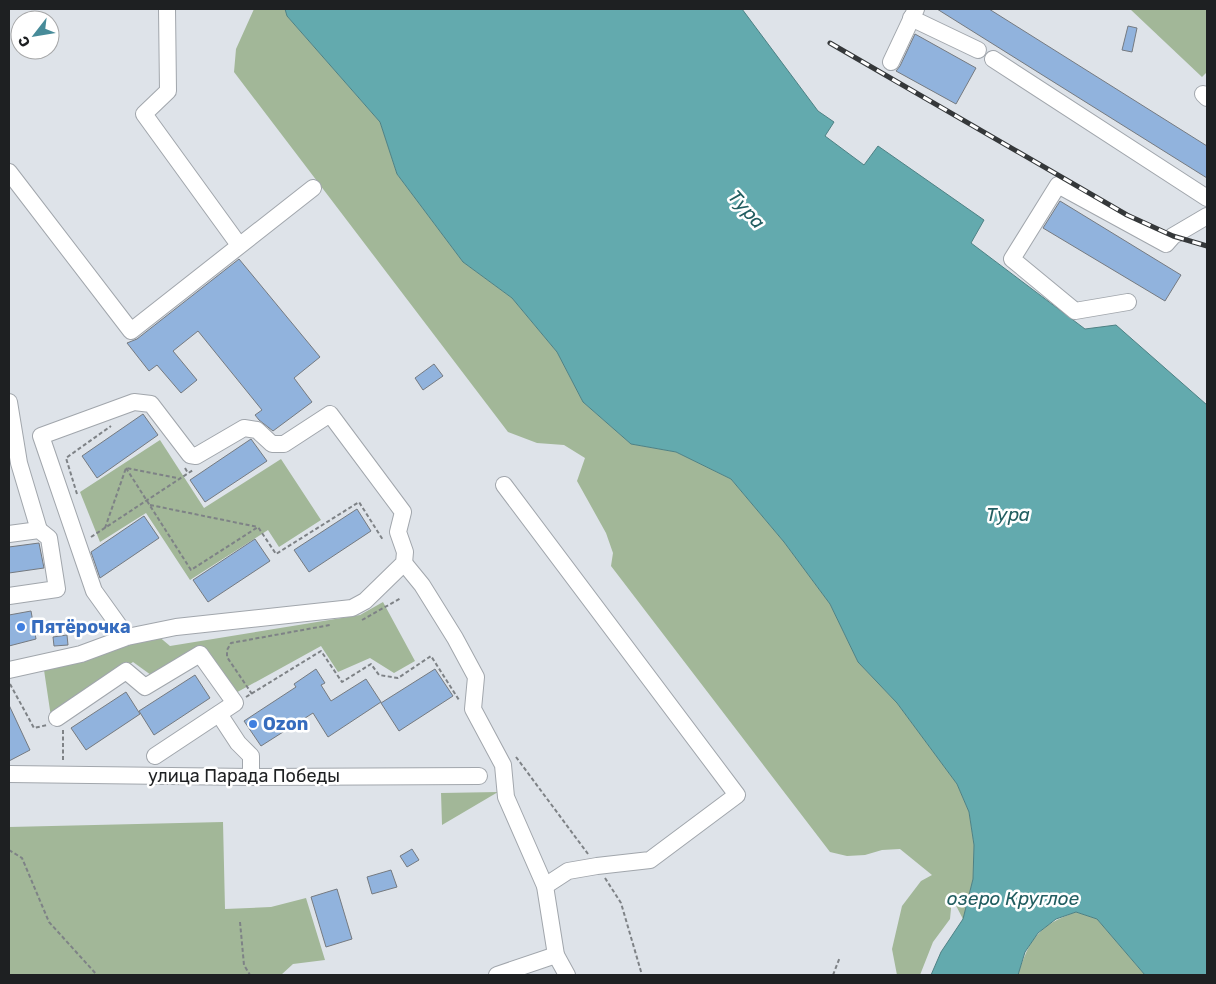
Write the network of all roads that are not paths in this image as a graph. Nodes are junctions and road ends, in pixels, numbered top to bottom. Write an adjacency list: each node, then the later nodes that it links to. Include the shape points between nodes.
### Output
1 (166, 9): 10 (street, via 168,91 144,114)
2 (914, 13): 3 (street); 5 (street)
3 (978, 50)
4 (993, 59): 8 (street)
5 (891, 62)
6 (9, 172): 10 (street, via 131,331)
7 (313, 188): 10 (street)
8 (1207, 198)
9 (1207, 216): 11 (street, via 1173,236 1166,244 1058,185 1012,259 1075,311)
10 (239, 246)
11 (1128, 302)
12 (9, 402): 14 (street, via 19,463)
13 (504, 485): 26 (street, via 737,795 650,860 568,872)
14 (39, 530): 15 (street); 17 (street, via 49,538 58,589)
15 (9, 534)
16 (404, 563): 18 (street, via 365,601 352,608 176,627); 18 (street, via 406,552 398,532 403,512 330,414 284,444 272,444 257,430 244,428 196,456 190,455 151,404 134,402 41,436 94,591); 26 (street, via 422,585 476,677 473,709 503,765 506,797)
17 (9, 596)
18 (127, 638): 19 (street, via 81,654)
19 (9, 670)
20 (219, 714): 21 (street, via 235,703 200,654 145,687 126,671); 22 (street); 25 (street, via 251,756)
21 (55, 721)
22 (155, 756)
23 (9, 774): 25 (street, улица Парада Победы)
24 (480, 776): 25 (street, улица Парада Победы)
25 (251, 777)
26 (544, 886): 27 (street)
27 (556, 955): 28 (street); 29 (street)
28 (497, 975)
29 (567, 975)

